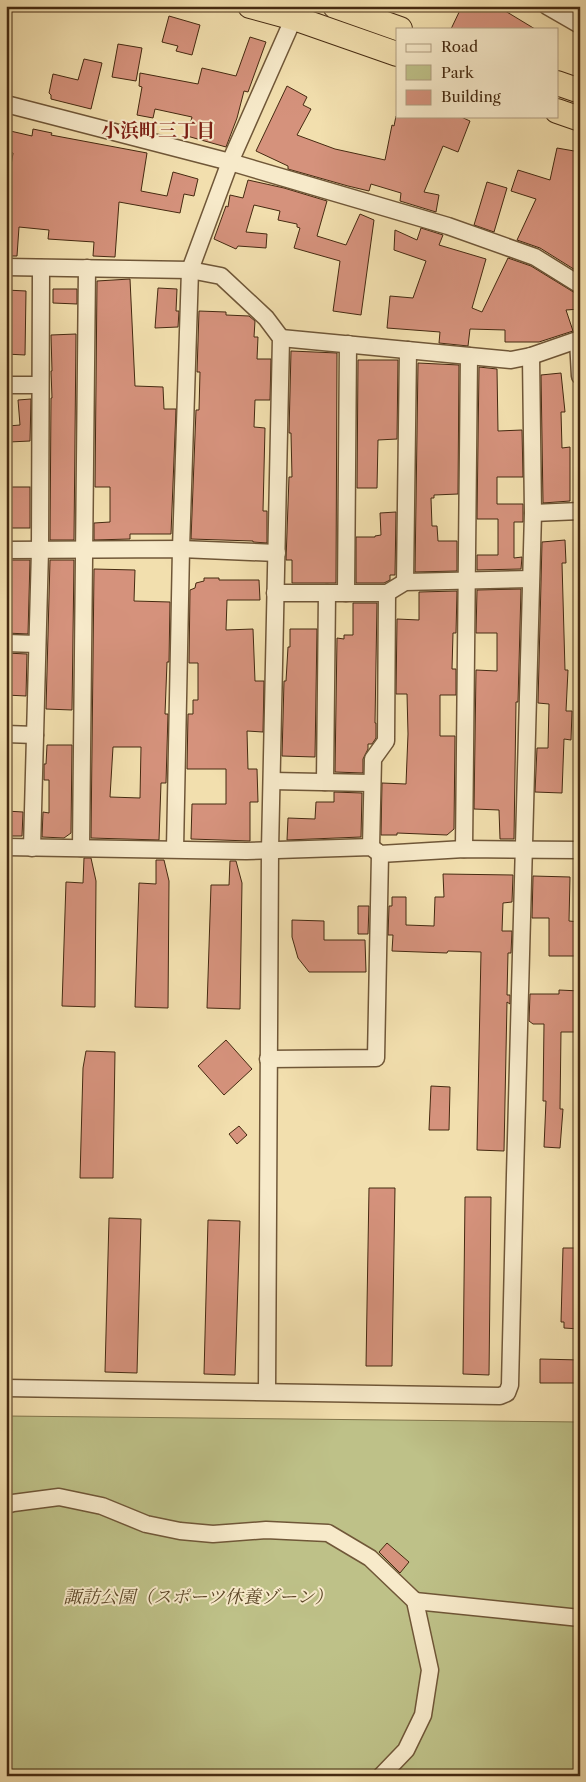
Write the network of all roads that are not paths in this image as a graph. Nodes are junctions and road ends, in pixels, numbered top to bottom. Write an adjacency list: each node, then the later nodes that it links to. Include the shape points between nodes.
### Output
1 (250, 6): 4 (highway)
2 (335, 6): 6 (highway)
3 (547, 6): 5 (street)
4 (296, 12): 7 (highway); 13 (street)
5 (580, 26)
6 (397, 28)
7 (396, 54)
8 (558, 83): 9 (highway)
9 (580, 91)
10 (6, 104): 13 (street)
11 (558, 111): 12 (highway)
12 (580, 119)
13 (230, 162): 17 (street); 18 (street, via 518,250)
14 (6, 267): 15 (street)
15 (41, 268): 16 (street); 27 (street)
16 (87, 268): 17 (street); 33 (street)
17 (190, 270): 19 (street, via 221,276 266,318); 30 (street)
18 (580, 285)
19 (281, 338): 21 (street); 34 (street)
20 (579, 339): 24 (street); 25 (street)
21 (348, 344): 22 (street); 40 (street)
22 (408, 350): 23 (street); 37 (street)
23 (469, 356): 24 (street, via 511,360); 36 (street)
24 (531, 356): 29 (street)
25 (580, 376)
26 (6, 385): 27 (street)
27 (40, 385): 32 (street)
28 (580, 511): 29 (street)
29 (533, 513): 35 (street)
30 (181, 549): 33 (street); 34 (street); 52 (street)
31 (6, 550): 32 (street)
32 (40, 550): 33 (street); 43 (street)
33 (84, 550): 51 (street)
34 (277, 553): 38 (street)
35 (531, 579): 36 (street); 56 (street)
36 (468, 580): 37 (street); 53 (street)
37 (405, 582): 41 (street)
38 (274, 593): 39 (street); 46 (street)
39 (328, 593): 40 (street); 47 (street)
40 (346, 593): 41 (street)
41 (387, 593): 48 (street, via 386,741 372,759)
42 (6, 643): 43 (street)
43 (37, 644): 45 (street)
44 (6, 734): 45 (street)
45 (35, 735): 50 (street)
46 (272, 781): 47 (street); 54 (street)
47 (325, 782): 48 (street)
48 (371, 783): 55 (street)
49 (6, 847): 50 (street)
50 (32, 848): 51 (street)
51 (81, 848): 52 (street)
52 (175, 849): 54 (street)
53 (464, 849): 55 (street); 56 (street)
54 (270, 850): 55 (street); 58 (street)
55 (376, 850): 58 (street, via 376,1058)
56 (524, 850): 57 (street); 60 (street, via 510,1385 507,1393 500,1396)
57 (580, 850)
58 (268, 1059): 60 (street)
59 (6, 1388): 60 (street)
60 (267, 1392)
61 (6, 1505): 62 (street, via 59,1497 102,1506 146,1524 180,1531 213,1534 266,1530 328,1534 370,1558)
62 (415, 1602): 63 (street); 64 (street, via 430,1670 423,1714 406,1750)
63 (580, 1618)
64 (381, 1776)

